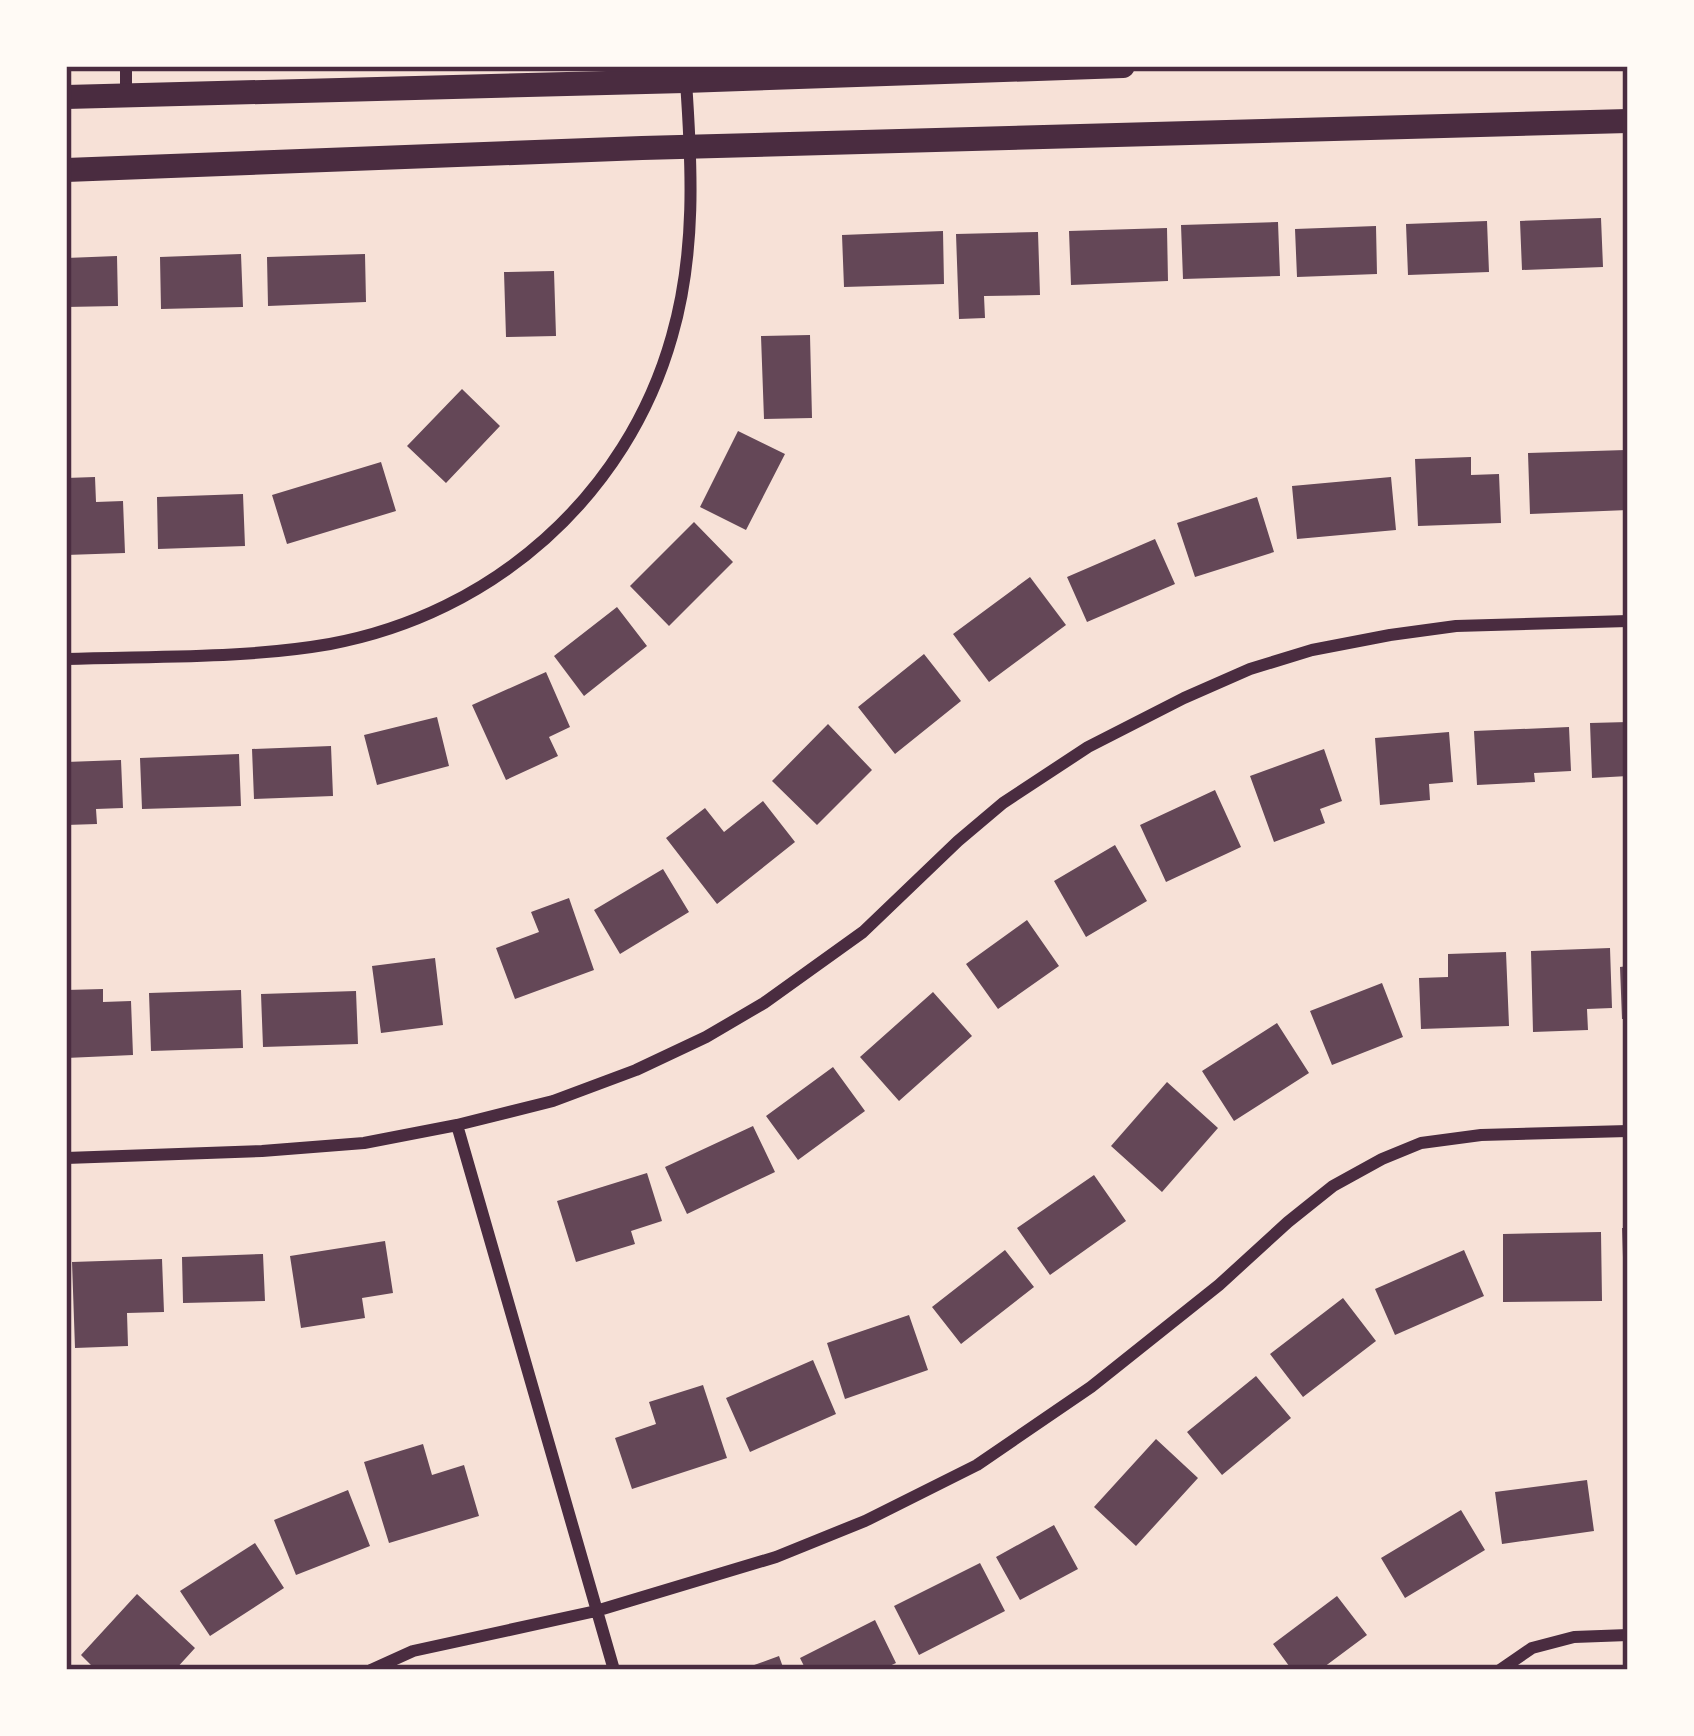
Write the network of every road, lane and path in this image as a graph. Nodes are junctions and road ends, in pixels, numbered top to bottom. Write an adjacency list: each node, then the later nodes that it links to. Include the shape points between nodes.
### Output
1 (126, 66): 4 (street)
2 (1124, 66): 3 (main road)
3 (684, 71): 4 (main road); 7 (street)
4 (126, 94): 5 (main road)
5 (66, 97)
6 (1628, 121): 7 (main road)
7 (691, 148): 8 (main road); 10 (street, via 686,266 647,402 576,512 519,562 399,626 333,643)
8 (66, 170)
9 (1628, 621): 11 (street, via 1456,626 1250,669 1088,747 1004,802 863,932 706,1037 553,1101)
10 (66, 659)
11 (457, 1125): 13 (street, via 364,1144); 14 (street)
12 (1628, 1131): 14 (street, via 1481,1135 1382,1159 1333,1186 1109,1372 977,1465 776,1557)
13 (66, 1158)
14 (596, 1610): 16 (street, via 413,1651); 17 (street)
15 (1628, 1635): 18 (street, via 1532,1648)
16 (370, 1670)
17 (614, 1670)
18 (1500, 1670)

